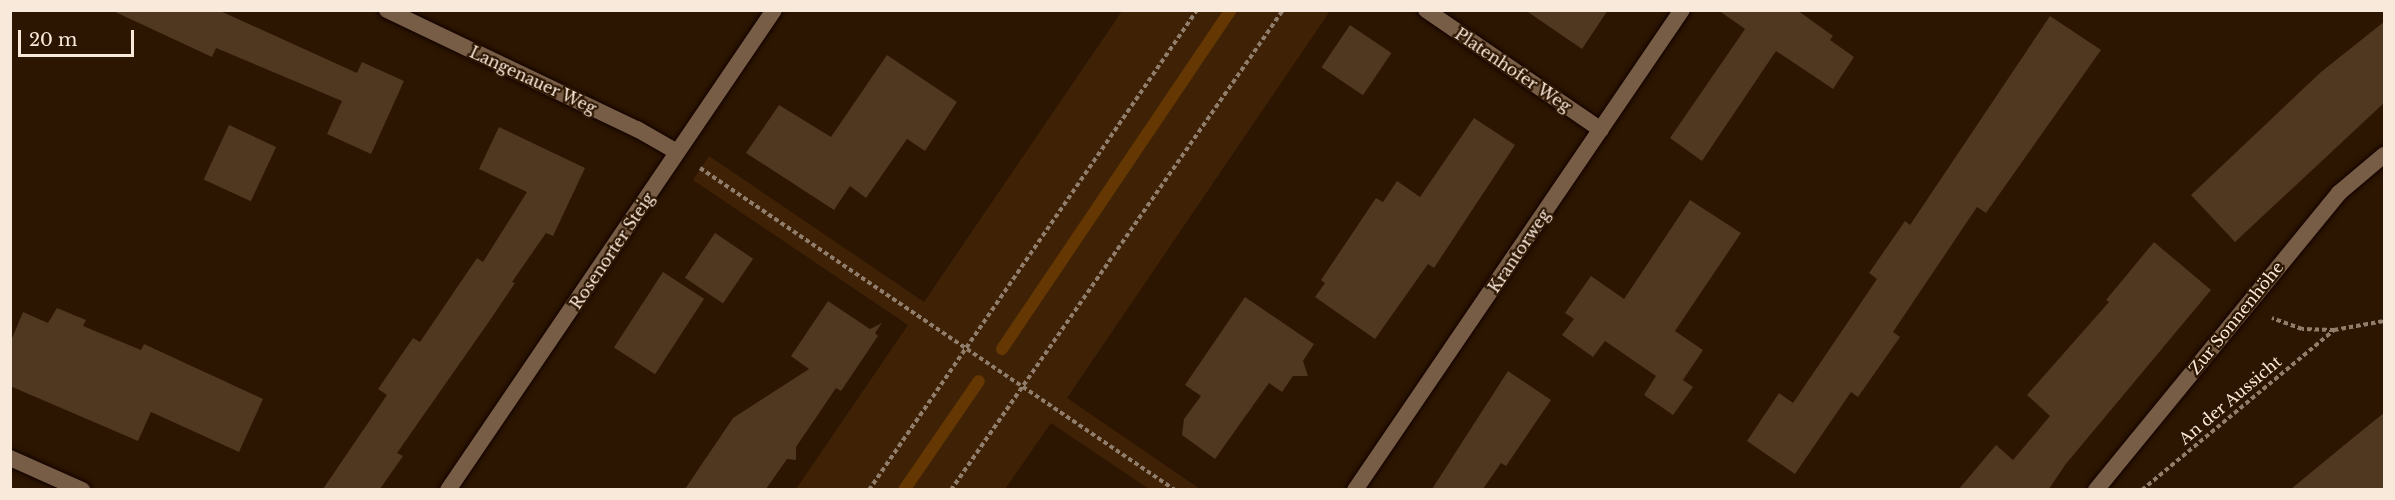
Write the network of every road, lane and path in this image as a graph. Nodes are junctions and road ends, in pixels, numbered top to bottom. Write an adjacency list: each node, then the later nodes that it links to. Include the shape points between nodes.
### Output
1 (387, 10): 8 (street, Langenauer Weg)
2 (774, 10): 8 (street, Rosenorter Steig)
3 (1197, 10): 13 (path)
4 (1283, 10): 14 (path)
5 (1426, 10): 7 (street, Platenhofer Weg)
6 (1682, 10): 7 (street, Krantorweg)
7 (1601, 130): 21 (street, Krantorweg)
8 (678, 152): 13 (path); 17 (street, Rosenorter Steig)
9 (2385, 155): 10 (street, Zur Sonnenhöhe, via 2339,193)
10 (2249, 303): 12 (path, An der Aussicht, via 2263,314 2302,329); 22 (street, Zur Sonnenhöhe)
11 (2385, 321): 12 (path, An der Aussicht)
12 (2334, 330): 23 (path, An der Aussicht)
13 (966, 348): 14 (path); 18 (path)
14 (1024, 387): 19 (path); 20 (path)
15 (10, 458): 16 (street)
16 (82, 489)
17 (448, 489)
18 (869, 489)
19 (951, 489)
20 (1175, 489)
21 (1355, 489)
22 (2096, 489)
23 (2142, 489)

